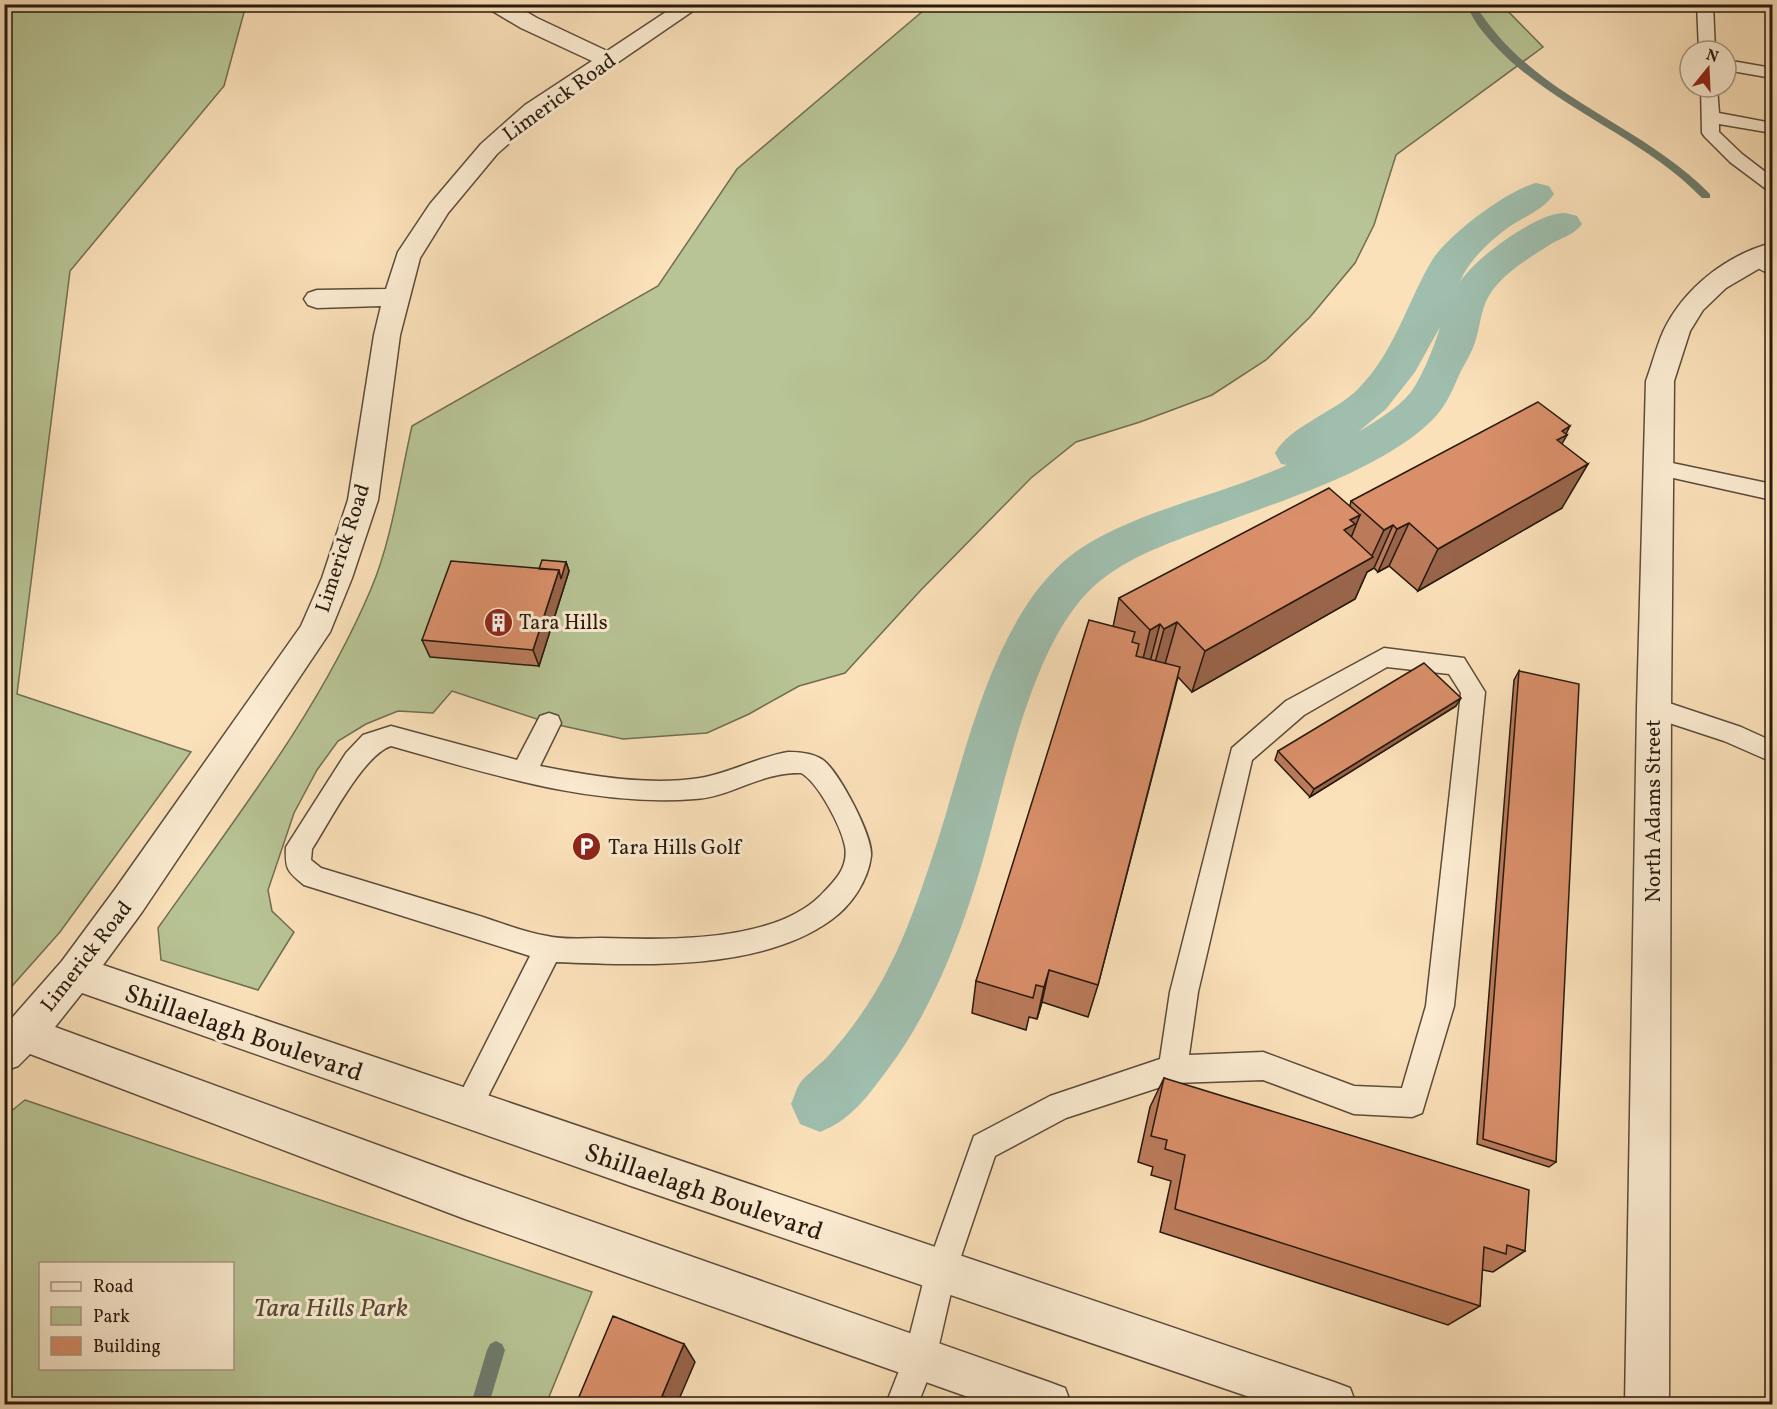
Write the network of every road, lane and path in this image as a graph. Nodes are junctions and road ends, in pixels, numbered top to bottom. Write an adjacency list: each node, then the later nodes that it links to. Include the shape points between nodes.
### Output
1 (497, 4): 5 (street)
2 (693, 4): 5 (street, Limerick Road)
3 (1705, 4): 4 (lane)
4 (1706, 39)
5 (607, 60): 13 (street, Limerick Road, via 533,110 489,150 438,209 407,258)
6 (1738, 68): 7 (lane)
7 (1773, 73)
8 (1709, 99): 9 (lane)
9 (1710, 117): 10 (lane); 11 (lane, via 1711,133 1736,158)
10 (1773, 128)
11 (1773, 185)
12 (1767, 259): 15 (street, North Adams Street, via 1719,281 1695,303 1678,329 1660,381)
13 (397, 297): 14 (street); 22 (street, Limerick Road, via 387,335 363,500 314,632)
14 (317, 299)
15 (1658, 468): 16 (lane); 17 (street, North Adams Street)
16 (1773, 492)
17 (1654, 708): 19 (lane); 31 (street, North Adams Street)
18 (549, 723): 20 (lane)
19 (1773, 752)
20 (524, 772): 21 (lane, via 391,736 372,742 355,760 299,847 298,865 314,877); 21 (lane, via 571,784 653,791 702,788 768,766 797,762 811,766 825,780 859,847 853,878 835,903 795,928 742,944 633,952)
21 (548, 949): 25 (lane)
22 (75, 973): 23 (street, Limerick Road); 25 (street, Shillaelagh Boulevard)
23 (15, 1043): 27 (street)
24 (1173, 1069): 24 (lane, via 1263,1066 1354,1100 1412,1103 1440,1006 1473,692 1456,664 1384,657 1295,708 1241,755 1184,992); 26 (lane, via 1060,1106 984,1146)
25 (466, 1110): 26 (street, Shillaelagh Boulevard)
26 (941, 1271): 27 (lane); 30 (street, Shillaelagh Boulevard)
27 (921, 1358): 28 (lane); 29 (street)
28 (902, 1404)
29 (1049, 1404)
30 (1334, 1404)
31 (1647, 1404)

